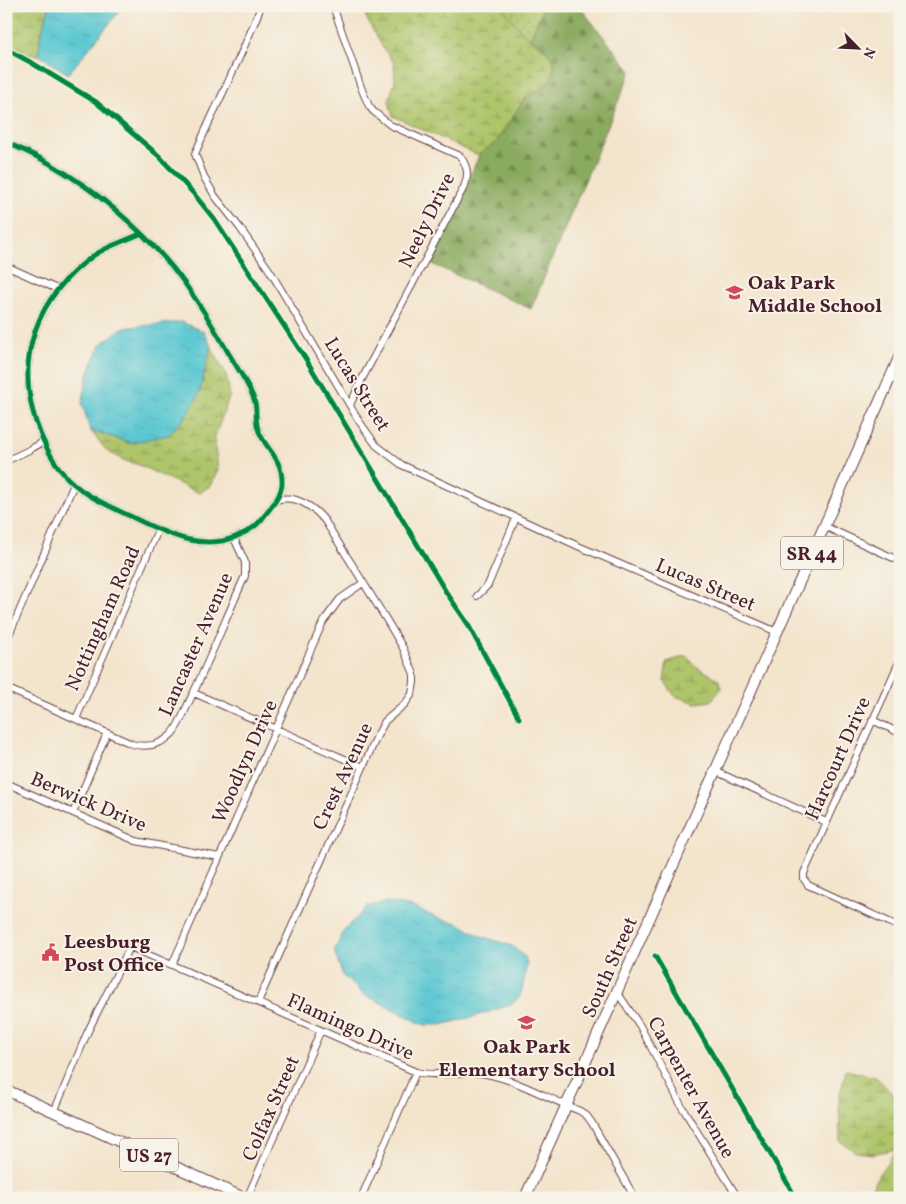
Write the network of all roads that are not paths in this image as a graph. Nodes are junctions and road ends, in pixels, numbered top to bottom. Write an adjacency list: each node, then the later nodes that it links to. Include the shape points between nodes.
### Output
1 (261, 6): 8 (street, Lucas Street, via 195,154 215,196 270,271)
2 (333, 6): 8 (street, Neely Drive, via 362,90 373,112 390,125 460,156 468,174)
3 (6, 142): 4 (street, via 79,182)
4 (140, 234): 6 (street, via 93,256); 12 (street, via 174,270 202,309 253,397 258,430 276,457 281,472 281,490)
5 (6, 266): 6 (street)
6 (57, 289): 9 (street, via 36,327 29,353 30,404)
7 (900, 356): 14 (main road, SR 44)
8 (350, 405): 13 (street, Lucas Street, via 376,445 396,462)
9 (43, 442): 10 (street); 11 (street)
10 (6, 461)
11 (74, 484): 15 (street, via 85,494); 21 (street)
12 (277, 500): 16 (street, via 262,520); 18 (street, Crest Avenue, via 289,498 318,512)
13 (516, 518): 19 (street, via 488,585); 20 (street, Lucas Street)
14 (824, 526): 17 (street); 20 (main road, SR 44)
15 (158, 530): 16 (street, via 202,542); 25 (street, Nottingham Road)
16 (234, 538): 24 (street, Lancaster Avenue, via 245,562 245,576)
17 (900, 561)
18 (363, 583): 27 (street, Woodlyn Drive, via 335,604 323,622); 30 (street, Crest Avenue, via 403,648 414,682 412,694 405,704 385,721)
19 (477, 596)
20 (777, 632): 31 (main road, South Street / SR 44)
21 (6, 642)
22 (900, 660): 26 (street, Harcourt Drive)
23 (6, 688): 25 (street, Lancaster Avenue)
24 (194, 693): 27 (street); 28 (street, Lancaster Avenue, via 173,733 159,743 140,746)
25 (76, 719): 28 (street, Lancaster Avenue)
26 (872, 720): 29 (street); 34 (street, Harcourt Drive)
27 (276, 729): 30 (street); 35 (street, Woodlyn Drive)
28 (107, 733): 33 (street)
29 (900, 733)
30 (363, 767): 39 (street, Crest Avenue)
31 (715, 771): 34 (street); 38 (main road, South Street / SR 44)
32 (6, 784): 33 (street, Berwick Drive)
33 (72, 813): 35 (street, Berwick Drive, via 136,841)
34 (826, 822): 36 (street, Harcourt Drive, via 806,870 804,879 808,885)
35 (219, 857): 37 (street, Woodlyn Drive)
36 (900, 927)
37 (172, 964): 39 (street, Flamingo Drive); 44 (street, Flamingo Drive, via 130,947 88,1031)
38 (617, 992): 43 (main road, South Street / SR 44); 49 (street, Carpenter Avenue, via 640,1026 682,1107)
39 (258, 1002): 40 (street, Flamingo Drive)
40 (321, 1030): 41 (street, Flamingo Drive); 45 (street, Colfax Street)
41 (416, 1072): 43 (street, Flamingo Drive, via 431,1075 487,1074); 46 (street)
42 (6, 1090): 44 (main road, US 27)
43 (566, 1106): 47 (main road, South Street / SR 44); 48 (street, Flamingo Drive, via 587,1116)
44 (54, 1112): 45 (main road, US 27)
45 (246, 1198)
46 (361, 1198)
47 (525, 1198)
48 (635, 1198)
49 (738, 1198)

